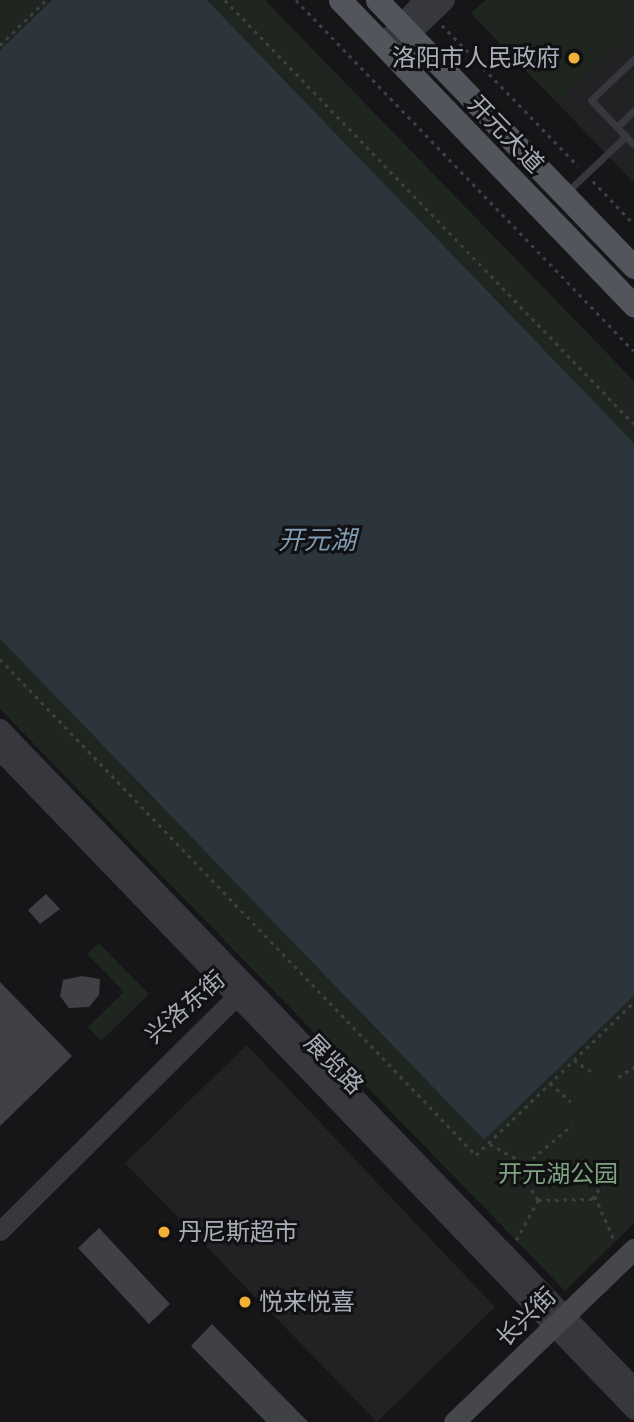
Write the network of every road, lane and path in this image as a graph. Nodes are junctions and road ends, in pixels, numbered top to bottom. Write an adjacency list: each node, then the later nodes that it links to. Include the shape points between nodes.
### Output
1 (46, 0): 8 (path)
2 (225, 0): 21 (path)
3 (296, 0): 20 (path)
4 (340, 0): 9 (main road, 开元大道)
5 (377, 0): 7 (main road, 开元大道)
6 (433, 5): 7 (street); 15 (path)
7 (404, 29): 9 (street); 16 (main road, 开元大道)
8 (0, 45)
9 (384, 45): 19 (main road, 开元大道)
10 (634, 59): 12 (lane, via 591,100)
11 (634, 110): 12 (lane)
12 (617, 127): 13 (lane)
13 (626, 136): 14 (lane); 15 (lane)
14 (634, 145)
15 (586, 174): 16 (lane); 17 (path)
16 (564, 195): 18 (main road, 开元大道)
17 (634, 224)
18 (634, 267)
19 (634, 305)
20 (634, 351)
21 (634, 424)
22 (0, 659): 34 (path, via 476,1155)
23 (0, 728): 25 (street, 展览路)
24 (0, 751): 25 (street, 展览路)
25 (239, 993): 39 (street, 兴洛东街); 40 (street, 兴洛东街); 44 (street, 展览路)
26 (634, 1002): 27 (path)
27 (574, 1060): 29 (path); 31 (path)
28 (634, 1067): 30 (path)
29 (592, 1072)
30 (618, 1077)
31 (550, 1083): 32 (path); 34 (path)
32 (571, 1102)
33 (572, 1125): 35 (path)
34 (489, 1143): 35 (path)
35 (526, 1164): 38 (path, via 526,1182)
36 (616, 1165): 37 (path)
37 (595, 1196): 38 (path); 42 (path)
38 (538, 1199): 41 (path)
39 (0, 1215)
40 (0, 1231)
41 (516, 1240)
42 (624, 1245): 44 (main road, 长兴街)
43 (634, 1265): 44 (main road, 长兴街)
44 (564, 1325): 45 (street, 展览路); 46 (street, 展览路); 47 (main road, 长兴街); 48 (main road, 长兴街)
45 (634, 1387)
46 (634, 1410)
47 (454, 1422)
48 (471, 1422)

